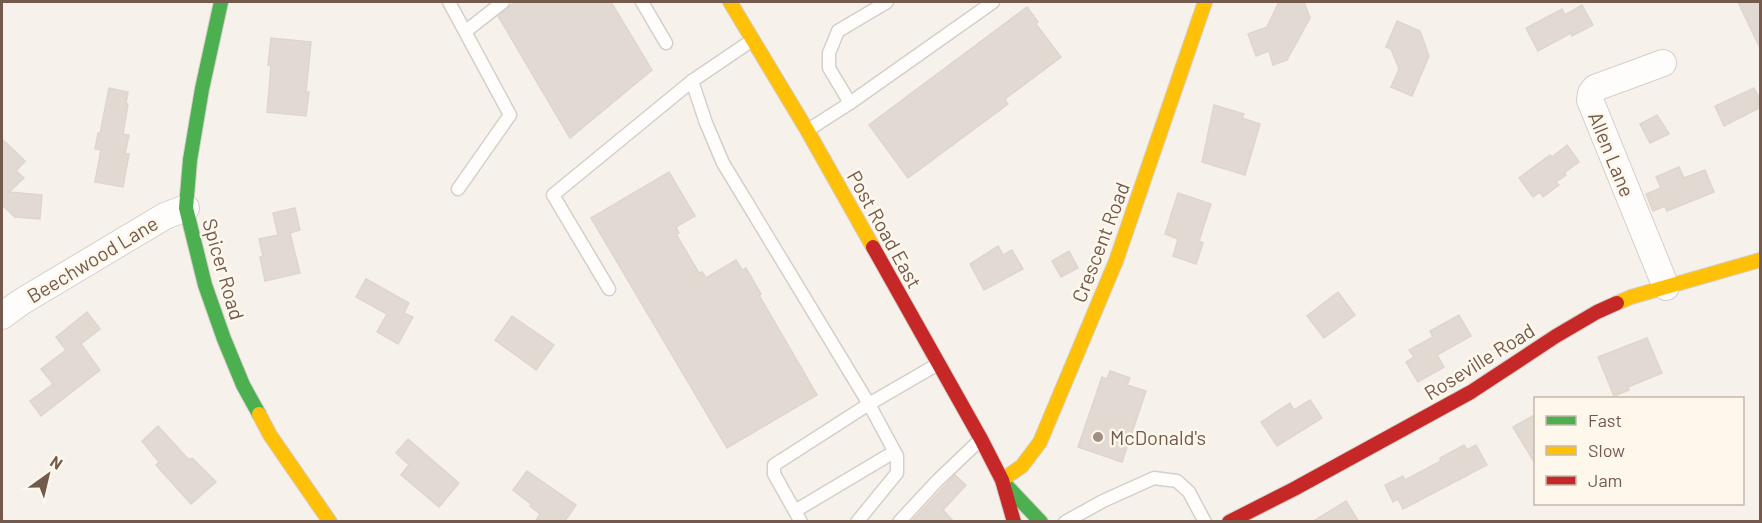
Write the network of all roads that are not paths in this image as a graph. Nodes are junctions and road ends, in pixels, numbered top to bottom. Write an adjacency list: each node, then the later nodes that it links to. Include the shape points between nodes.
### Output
1 (221, 2): 17 (street, Spicer Road, via 196,117)
2 (449, 2): 9 (lane)
3 (502, 2): 9 (lane)
4 (642, 2): 11 (lane)
5 (729, 2): 10 (street, Post Road East)
6 (886, 2): 14 (lane, via 838,31 829,53 829,68)
7 (993, 2): 14 (lane)
8 (1205, 2): 26 (street, Crescent Road, via 1116,261 1040,442 1029,459)
9 (466, 31): 16 (lane, via 510,115)
10 (752, 40): 13 (lane); 15 (street, Post Road East)
11 (666, 43)
12 (1664, 63): 19 (street, Allen Lane, via 1595,88 1590,100)
13 (692, 81): 20 (lane, via 553,195); 23 (lane, via 723,162)
14 (850, 103): 15 (lane)
15 (807, 130): 22 (street, Post Road East)
16 (458, 189)
17 (186, 208): 21 (street, Beechwood Lane, via 165,216); 28 (street, Spicer Road, via 205,285 243,385 270,435)
18 (1761, 260): 19 (street, Roseville Road)
19 (1666, 287): 35 (street, Roseville Road, via 1597,312 1471,392)
20 (609, 289)
21 (2, 316)
22 (939, 364): 23 (lane); 24 (street, Post Road East)
23 (869, 404): 25 (lane); 27 (lane, via 774,465 774,474)
24 (981, 440): 26 (street, Post Road East); 30 (lane)
25 (894, 452): 27 (lane); 29 (lane, via 897,473)
26 (1002, 480): 31 (street, Post Road East); 32 (street, Post Road East)
27 (798, 516)
28 (330, 522)
29 (857, 522)
30 (899, 522)
31 (1014, 522)
32 (1041, 522)
33 (1065, 522): 34 (lane, via 1154,478 1177,481 1189,492)
34 (1205, 522)
35 (1229, 522)

